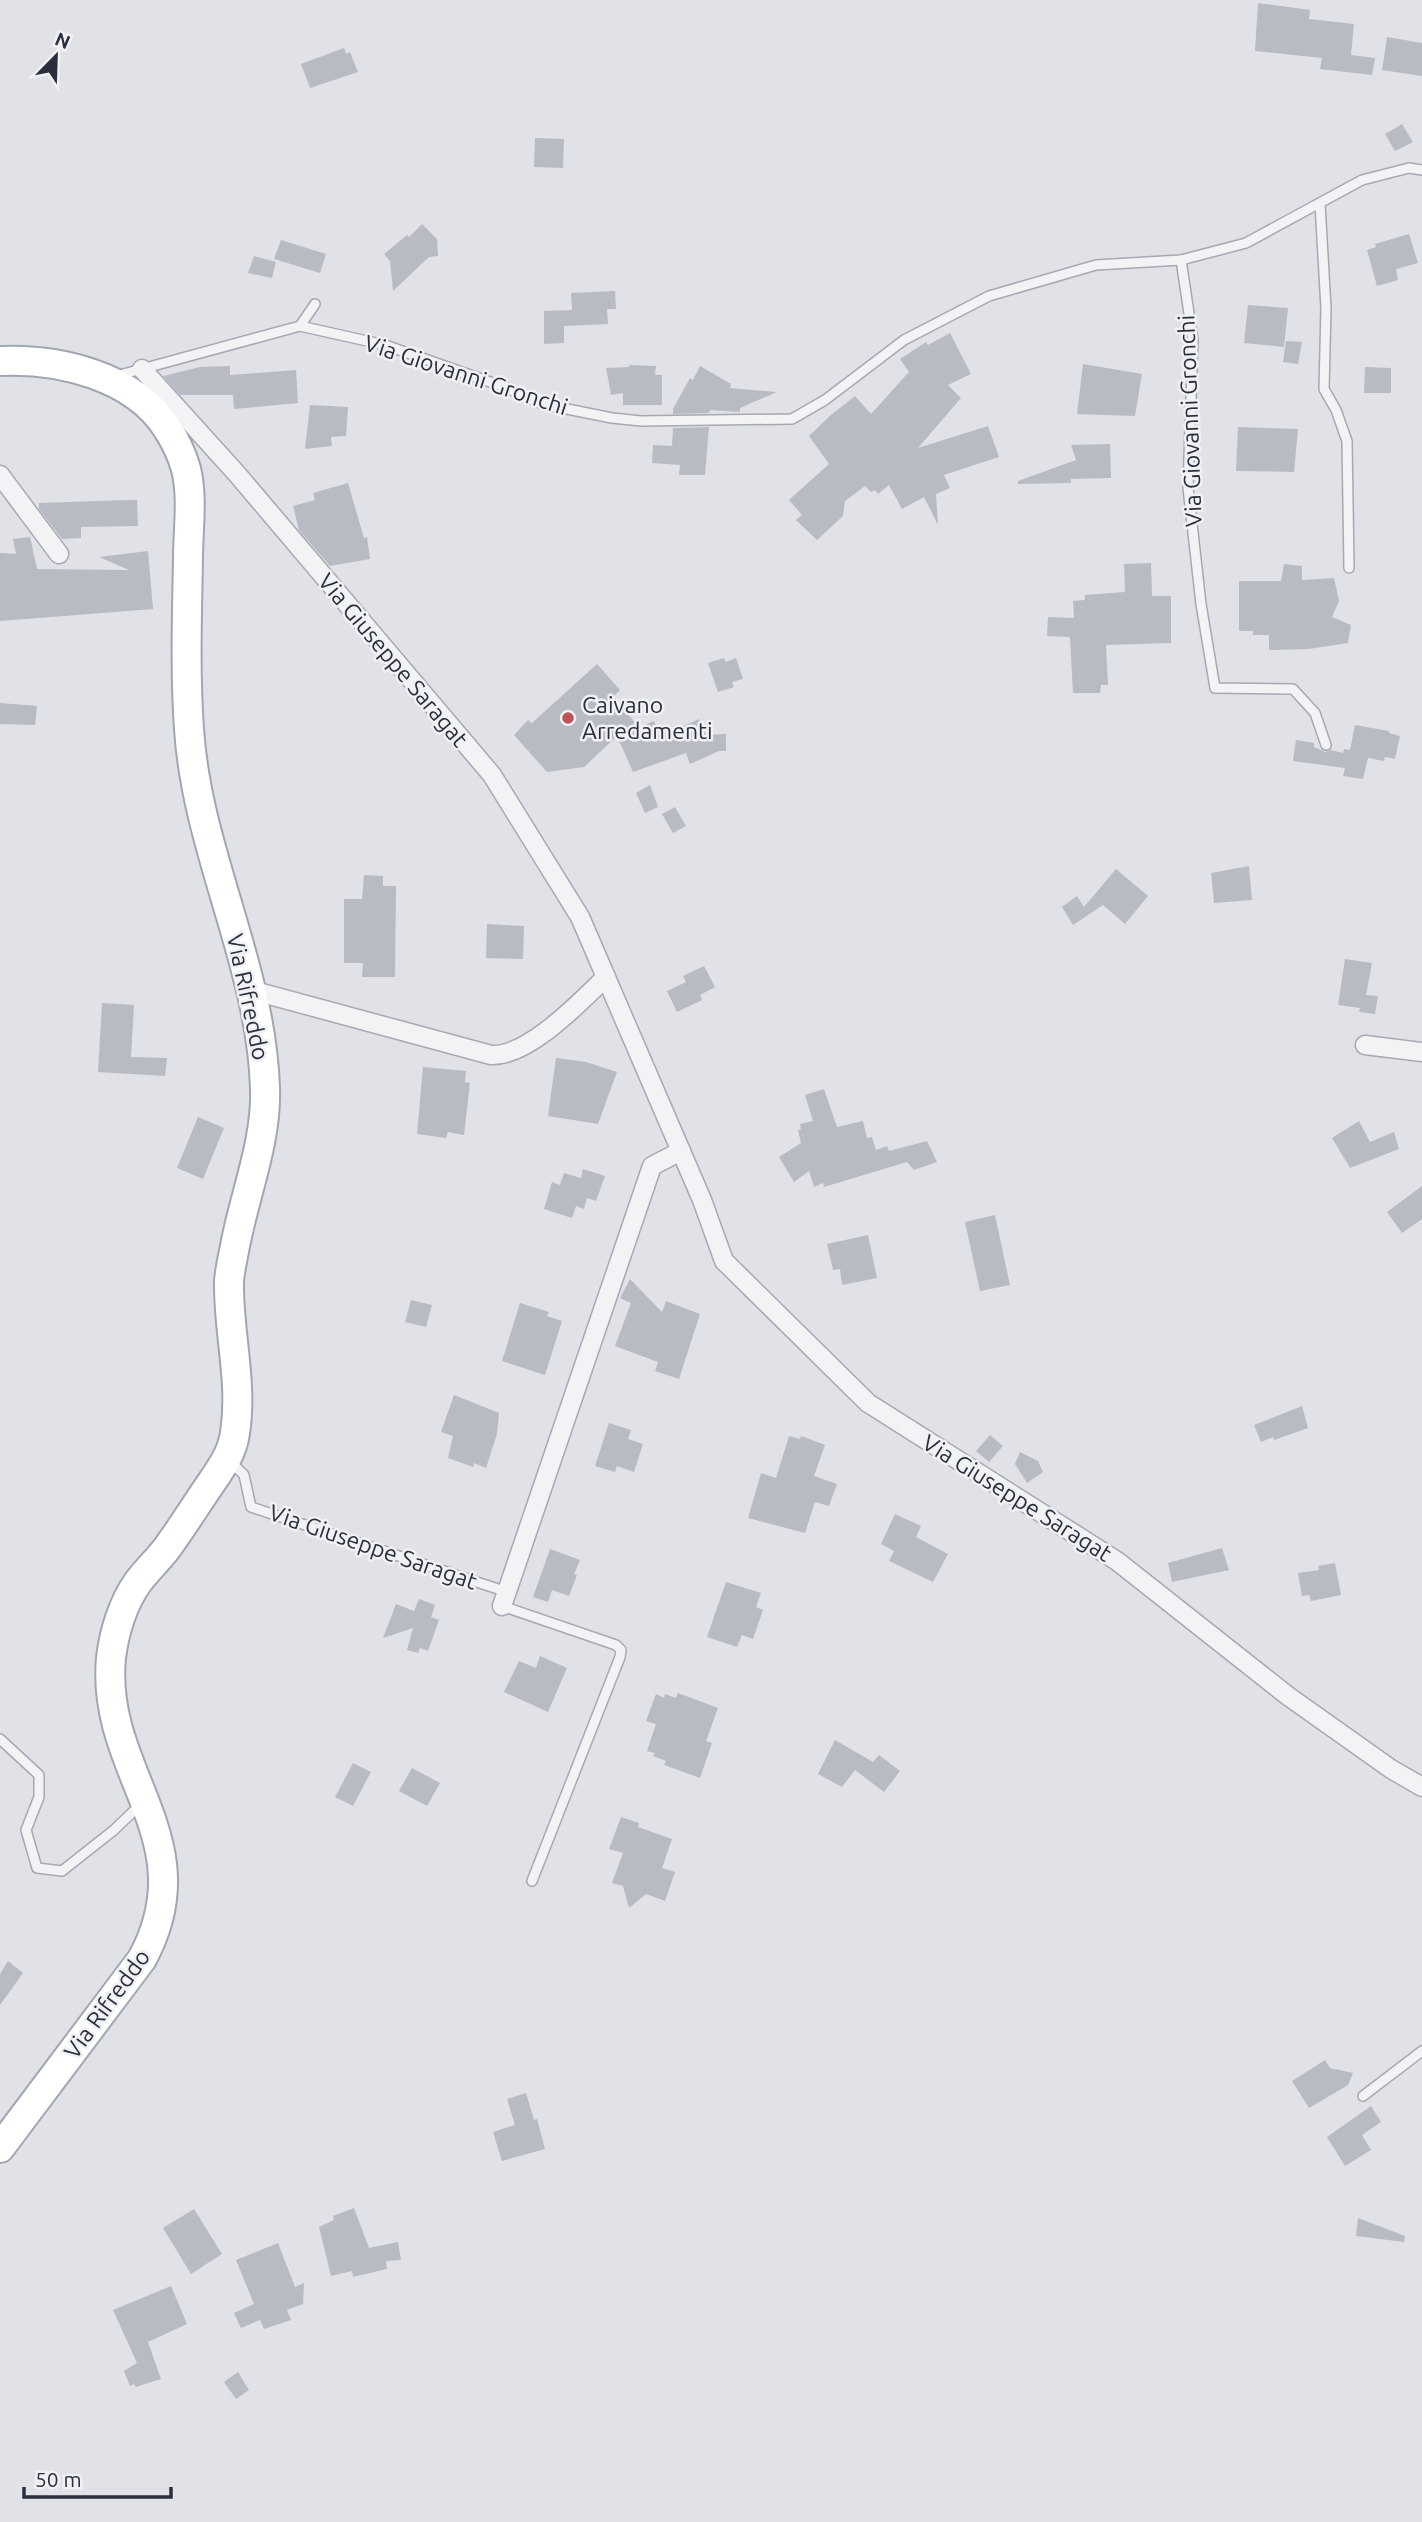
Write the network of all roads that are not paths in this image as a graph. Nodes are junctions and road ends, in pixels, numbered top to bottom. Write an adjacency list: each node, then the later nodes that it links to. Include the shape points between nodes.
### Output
1 (1422, 170): 2 (lane, Via Giovanni Gronchi, via 1409,168 1362,180)
2 (1320, 204): 3 (lane, Via Giovanni Gronchi, via 1246,243); 11 (lane, via 1326,308 1324,389 1347,441)
3 (1181, 260): 5 (lane, Via Giovanni Gronchi, via 1096,265 989,296 904,340 792,419 612,418 542,404 385,345); 12 (lane, Via Giovanni Gronchi, via 1193,340 1188,488 1215,688 1293,690 1315,713)
4 (314, 304): 5 (lane)
5 (300, 326): 7 (lane, Via Giovanni Gronchi)
6 (0, 361): 8 (main road, Via Rifreddo, via 44,361)
7 (142, 369): 8 (lane, Via Giovanni Gronchi); 13 (street, Via Giuseppe Saragat, via 492,775 580,917)
8 (107, 379): 14 (main road, Via Rifreddo, via 141,401 165,425 187,472 189,735 200,811)
9 (0, 475): 10 (street)
10 (58, 554)
11 (1349, 568)
12 (1326, 746)
13 (606, 977): 14 (street, via 526,1046 503,1056); 17 (street, Via Giuseppe Saragat)
14 (251, 990): 18 (main road, Via Rifreddo, via 261,1037 265,1118 229,1279 238,1402 235,1438)
15 (1365, 1045): 16 (street)
16 (1422, 1052)
17 (681, 1151): 19 (street, Via Giuseppe Saragat, via 652,1166); 21 (street, Via Giuseppe Saragat, via 724,1261 868,1403 1117,1561 1288,1696)
18 (227, 1459): 19 (lane, Via Giuseppe Saragat, via 244,1475 251,1507); 22 (main road, Via Rifreddo, via 168,1547 135,1586 119,1620 111,1657 111,1693 118,1732)
19 (505, 1599): 23 (lane, Via Giuseppe Saragat, via 621,1650)
20 (0, 1739): 22 (lane, via 39,1774 39,1797 26,1830 37,1868 62,1871)
21 (1422, 1787)
22 (144, 1802): 26 (main road, Via Rifreddo, via 165,1875 154,1935 142,1959)
23 (532, 1881)
24 (1422, 2051): 25 (lane)
25 (1363, 2096)
26 (0, 2148)

